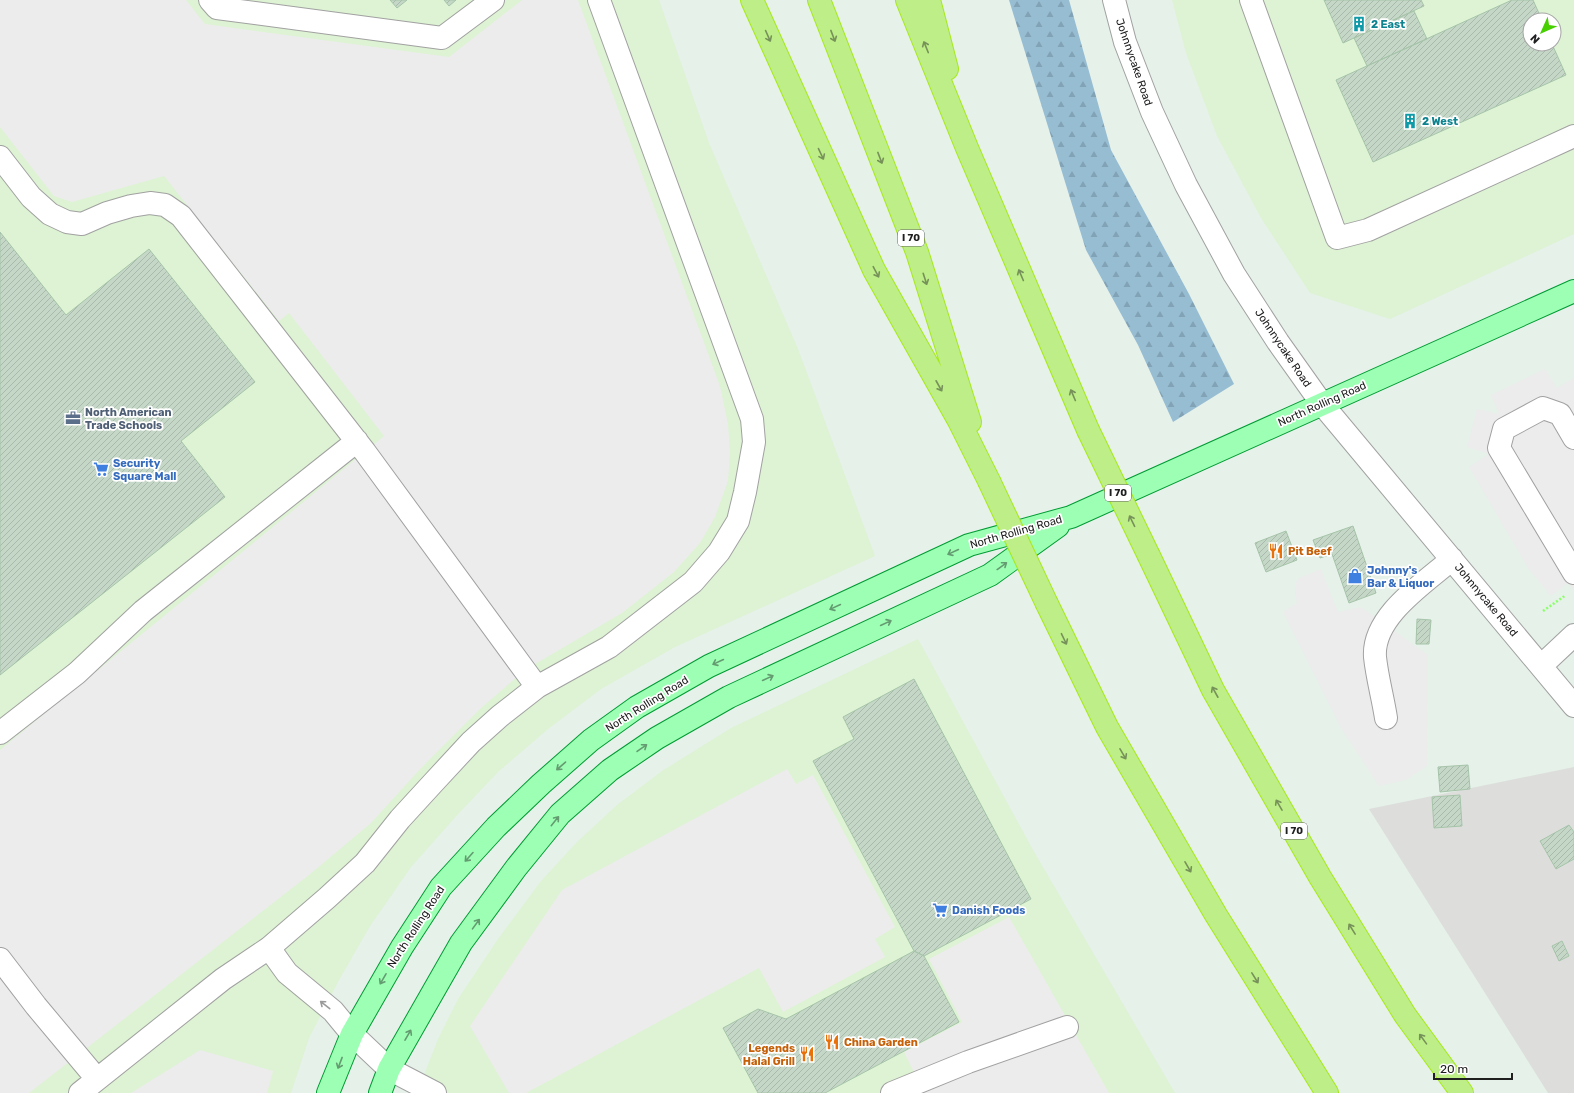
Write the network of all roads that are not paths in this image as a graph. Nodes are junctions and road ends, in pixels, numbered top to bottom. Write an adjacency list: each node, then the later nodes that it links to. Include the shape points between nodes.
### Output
1 (210, 0): 2 (street, via 217,8 442,38)
2 (493, 0)
3 (599, 0): 23 (street, via 745,396 752,419 754,442 738,521 719,552 693,582 609,646)
4 (752, 0): 17 (highway, one-way to 17, via 874,270 958,419)
5 (819, 0): 17 (highway, I 70, one-way to 17, via 917,252)
6 (907, 0): 11 (highway, I 70, one-way to 6)
7 (929, 0): 11 (highway)
8 (1114, 0): 14 (street, Johnnycake Road, via 1125,42 1152,112 1186,185 1234,274)
9 (1251, 0): 10 (street, via 1337,238 1368,230)
10 (1574, 136)
11 (967, 148): 39 (highway, I 70, one-way to 11, bridge, via 1405,1015 1320,877 1213,690 1088,430)
12 (0, 157): 16 (street, via 31,197 50,214 67,222 82,224 107,213 150,203 165,205 181,216)
13 (1574, 291): 14 (main road, North Rolling Road)
14 (1322, 404): 18 (main road, North Rolling Road); 19 (street, Johnnycake Road)
15 (1574, 438): 20 (street, via 1560,414 1543,408 1504,429 1499,448)
16 (357, 441): 23 (street); 26 (street, via 143,611 77,673)
17 (989, 482): 38 (highway, I 70, one-way to 38, bridge, via 1107,727 1216,915)
18 (1071, 517): 30 (main road, North Rolling Road, one-way to 30, via 970,545 709,666 637,708 591,740 496,827 441,887); 31 (main road, North Rolling Road, one-way to 18, via 462,943 516,868 560,814 610,770 657,738 729,697 990,575)
19 (1452, 559): 22 (street, Johnnycake Road); 25 (street, via 1392,611 1379,632 1375,656)
20 (1574, 573)
21 (1574, 635): 22 (street)
22 (1541, 666): 24 (street, Johnnycake Road)
23 (537, 687): 27 (street, via 471,742 400,819 365,864)
24 (1574, 706)
25 (1386, 718)
26 (0, 733)
27 (269, 948): 30 (street, one-way to 27, via 333,1011 287,973); 32 (street, via 223,979)
28 (0, 959): 32 (street)
29 (1067, 1027): 37 (street, via 968,1062)
30 (352, 1034): 31 (street); 34 (main road, North Rolling Road, one-way to 34)
31 (389, 1068): 35 (main road, North Rolling Road); 36 (street)
32 (98, 1079): 33 (street)
33 (80, 1093)
34 (328, 1093)
35 (380, 1093)
36 (435, 1093)
37 (892, 1093)
38 (1327, 1093)
39 (1462, 1093)

